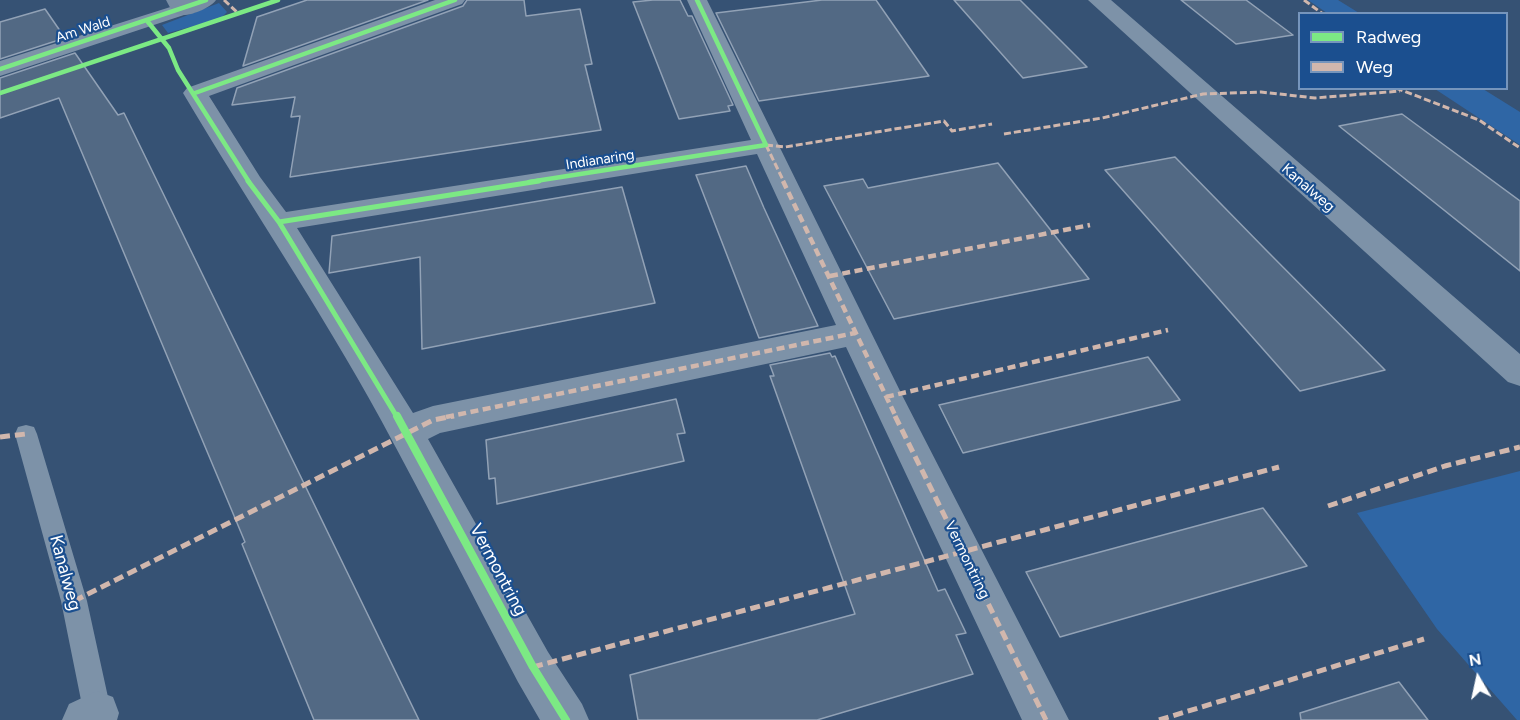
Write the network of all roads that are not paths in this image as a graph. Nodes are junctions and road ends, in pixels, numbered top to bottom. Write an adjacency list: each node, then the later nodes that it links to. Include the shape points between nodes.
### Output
1 (206, 0): 5 (main road, Am Wald)
2 (455, 0): 8 (street, via 195,93 249,182)
3 (697, 0): 7 (street)
4 (1098, 0): 10 (street, Kanalweg)
5 (180, 4): 6 (street, Am Wald)
6 (0, 69)
7 (766, 145): 8 (street, Indianaring); 9 (street)
8 (279, 222): 11 (street)
9 (855, 333): 11 (street, via 433,420); 15 (street, Vermontring)
10 (1520, 373)
11 (406, 433): 14 (street, Vermontring, via 533,667)
12 (26, 434): 13 (lane, Kanalweg, via 74,601)
13 (94, 718)
14 (566, 720)
15 (1046, 720)

